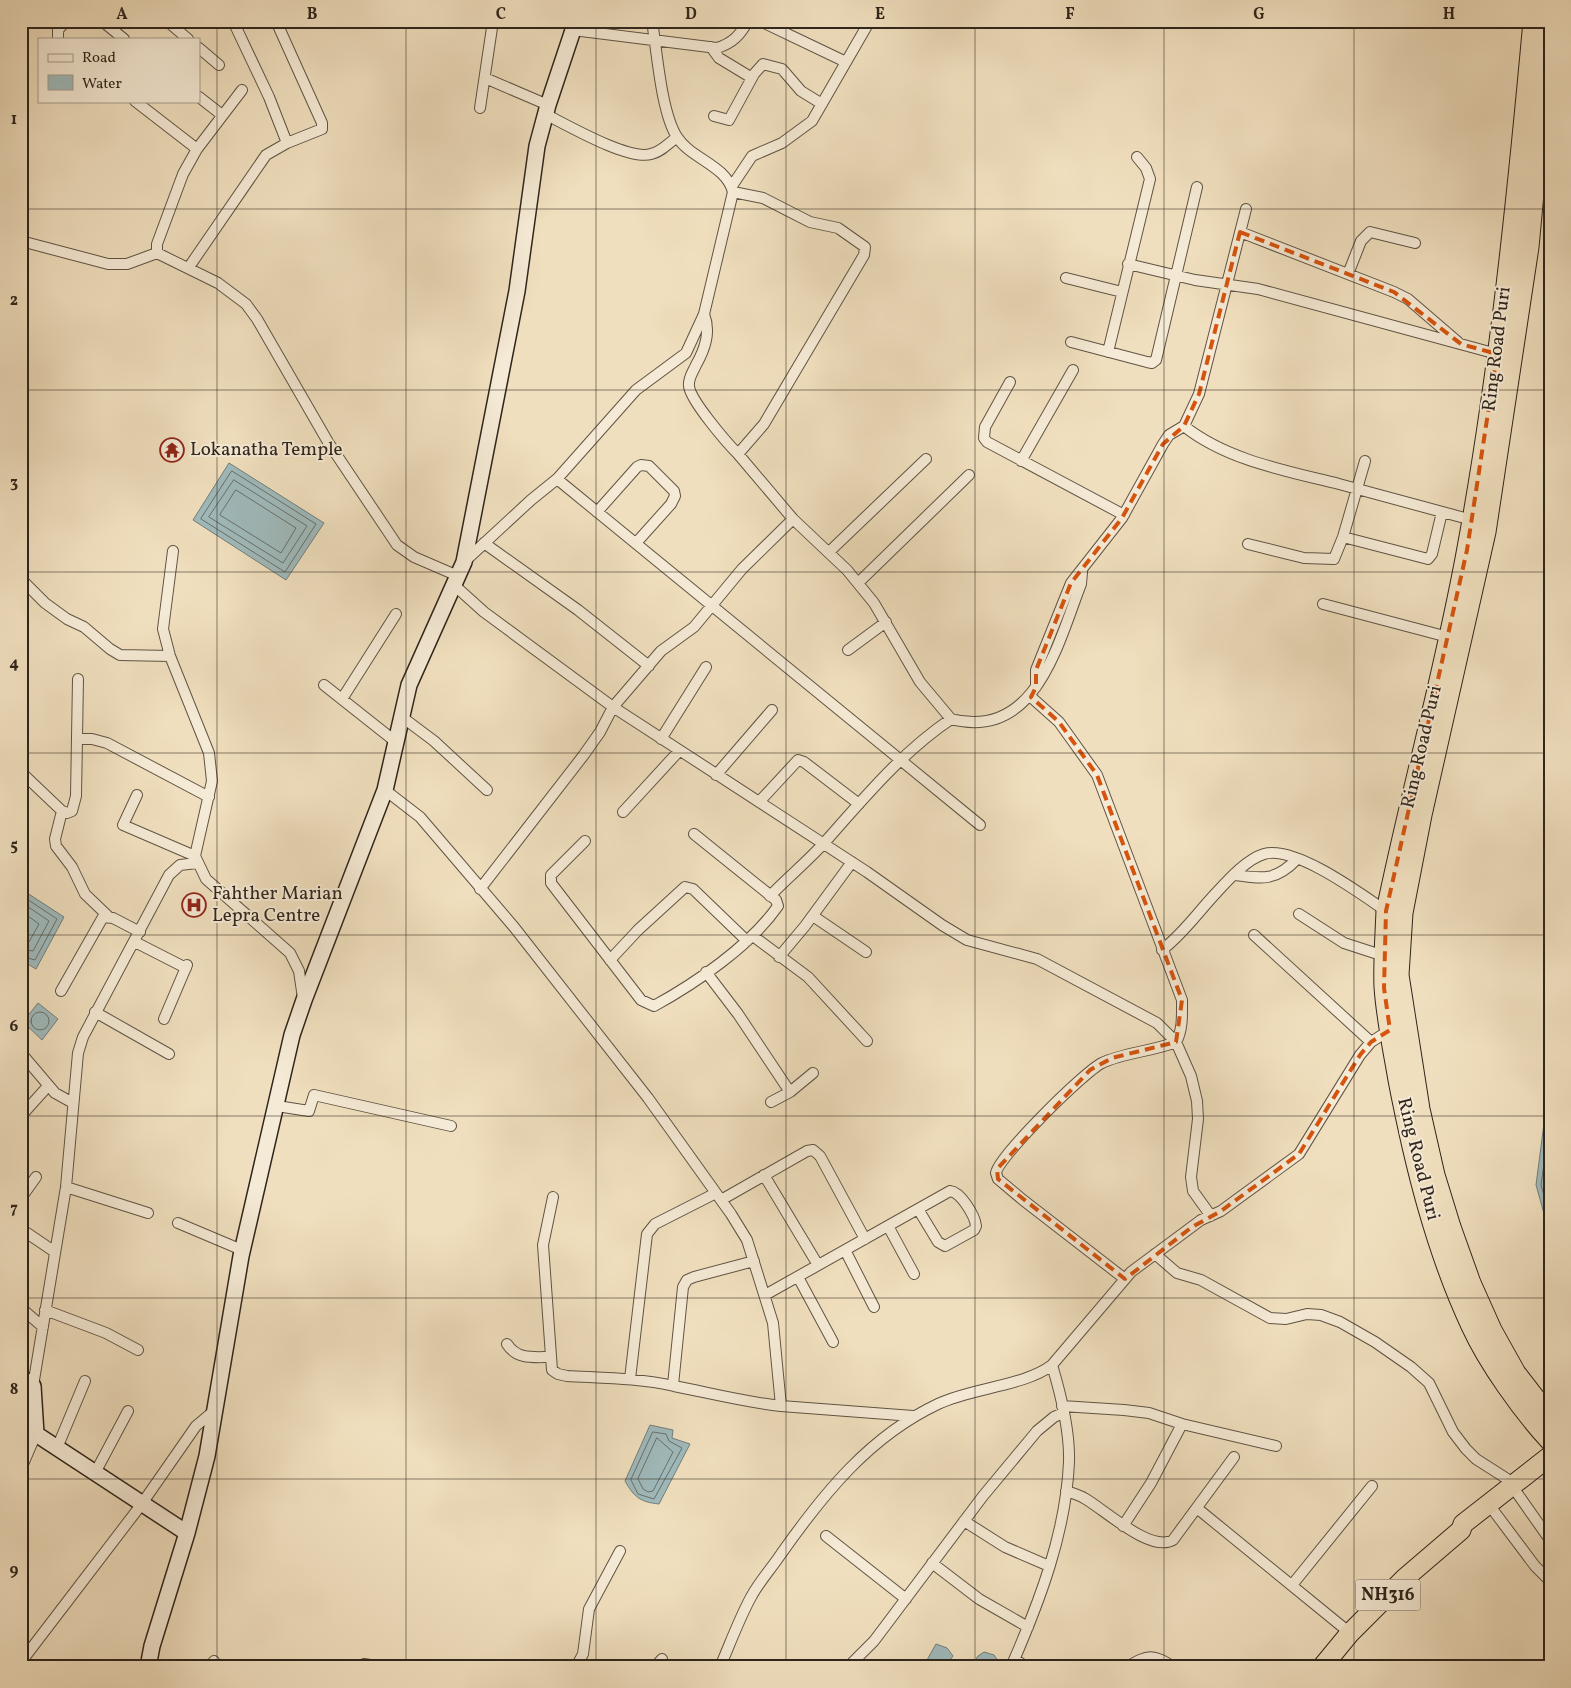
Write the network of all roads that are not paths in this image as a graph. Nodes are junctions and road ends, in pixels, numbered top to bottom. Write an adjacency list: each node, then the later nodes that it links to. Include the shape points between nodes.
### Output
1 (66, 21): 14 (street, via 58,30)
2 (102, 21): 15 (street)
3 (167, 21): 16 (street)
4 (233, 21): 33 (street, via 270,97)
5 (276, 21): 33 (street, via 322,126 319,132)
6 (493, 21): 22 (street)
7 (652, 21): 17 (street)
8 (748, 21): 18 (street, via 730,44)
9 (760, 21): 20 (street)
10 (1534, 21): 54 (highway, Ring Road Puri)
11 (1550, 21): 196 (highway, Ring Road Puri, via 1529,247 1486,532 1422,815 1403,913 1399,975 1420,1109 1451,1227 1492,1330)
12 (868, 24): 20 (street)
13 (575, 26): 17 (street); 29 (street)
14 (58, 38)
15 (123, 38)
16 (187, 38)
17 (655, 41): 18 (street); 32 (street, via 667,110)
18 (711, 48): 23 (street, via 719,58)
19 (200, 49): 21 (street)
20 (846, 62): 27 (street)
21 (219, 65)
22 (485, 78): 28 (street); 29 (street)
23 (752, 78): 27 (street, via 763,64 782,69 801,91); 31 (street, via 729,120)
24 (242, 90): 30 (street)
25 (200, 98): 30 (street)
26 (136, 102): 34 (street)
27 (822, 104): 37 (street, via 803,129 782,143 752,156)
28 (480, 108)
29 (546, 109): 32 (street, via 611,146 637,154 652,154); 76 (street, via 536,146 517,291)
30 (222, 115): 34 (street)
31 (714, 116)
32 (677, 137): 37 (street, via 723,175)
33 (287, 143): 44 (street, via 266,155)
34 (196, 149): 42 (street, via 165,220)
35 (1138, 157): 43 (street, via 1150,180)
36 (1196, 188): 46 (street)
37 (733, 189): 50 (street); 58 (street, via 764,198 810,222 842,230 863,245 865,252 764,424)
38 (1246, 209): 39 (street)
39 (1240, 232): 45 (street); 48 (street)
40 (21, 241): 42 (street, via 108,264 127,264)
41 (1415, 243): 45 (street, via 1370,232 1360,241)
42 (157, 253): 44 (street)
43 (1128, 264): 46 (street); 49 (street)
44 (189, 267): 78 (street, via 218,282 246,304 328,442 397,545)
45 (1348, 274): 52 (street, via 1408,299)
46 (1176, 276): 48 (street); 53 (street, via 1156,360 1152,363)
47 (1066, 278): 49 (street)
48 (1228, 284): 52 (street, via 1258,289); 57 (street, via 1206,374)
49 (1122, 292): 53 (street)
50 (704, 314): 58 (street, via 707,336 689,379 689,390); 63 (street, via 686,352 636,390)
51 (1071, 342): 53 (street)
52 (1461, 344): 54 (street)
53 (1108, 352)
54 (1497, 354): 69 (highway, Ring Road Puri)
55 (1073, 370): 60 (street)
56 (1010, 382): 60 (street, via 986,427 984,438)
57 (1184, 426): 64 (street, via 1203,441 1224,450); 67 (street, via 1163,444)
58 (738, 454): 68 (street)
59 (926, 459): 75 (street)
60 (1021, 461): 67 (street)
61 (1365, 461): 64 (street)
62 (968, 475): 79 (street)
63 (557, 479): 65 (street); 71 (street)
64 (1358, 489): 66 (street); 70 (street)
65 (597, 512): 72 (street); 72 (street, via 637,466 649,466 674,491 675,496)
66 (1442, 512): 69 (street); 70 (street, via 1428,559)
67 (1124, 515): 91 (street, via 1071,582 1036,670 1036,687)
68 (793, 519): 75 (street); 80 (street)
69 (1472, 520): 84 (highway, Ring Road Puri)
70 (1343, 537): 73 (street, via 1337,556 1329,560 1304,558)
71 (484, 543): 76 (street); 87 (street)
72 (636, 543): 80 (street)
73 (1248, 544)
74 (173, 551): 86 (street, via 163,629)
75 (829, 552): 79 (street)
76 (464, 562): 78 (street)
77 (21, 579): 86 (street, via 45,603 120,655)
78 (456, 580): 93 (street, via 492,617); 95 (street, via 410,685)
79 (858, 583): 83 (street)
80 (712, 604): 87 (street, via 694,627 662,651); 101 (street)
81 (1323, 604): 84 (street)
82 (396, 614): 92 (street)
83 (886, 622): 85 (street); 96 (street, via 920,682)
84 (1448, 637): 122 (highway, Ring Road Puri)
85 (848, 650)
86 (170, 656): 107 (street, via 209,753 212,782)
87 (649, 666): 93 (street)
88 (706, 667): 98 (street)
89 (78, 679): 97 (street)
90 (324, 685): 92 (street)
91 (1031, 697): 96 (street, via 1000,718 967,724); 130 (street, via 1059,722 1097,775)
92 (342, 699): 99 (street)
93 (613, 707): 98 (street); 120 (street, via 583,756)
94 (772, 710): 103 (street)
95 (402, 717): 99 (street); 105 (street)
96 (951, 720): 101 (street)
97 (78, 739): 107 (street, via 107,743); 110 (street, via 75,804 72,811)
98 (661, 739): 100 (street)
99 (396, 742): 104 (street)
100 (679, 751): 103 (street); 111 (street)
101 (900, 760): 109 (street); 112 (street)
102 (21, 772): 110 (street)
103 (716, 775): 108 (street)
104 (385, 790): 120 (street, via 420,818); 137 (street)
105 (487, 790)
106 (136, 795): 116 (street, via 123,825)
107 (209, 797): 116 (street)
108 (759, 802): 109 (street, via 795,763 802,760); 115 (street)
109 (859, 804): 115 (street)
110 (62, 811): 124 (street, via 54,839 56,846 86,894)
111 (623, 812)
112 (980, 825)
113 (694, 834): 121 (street)
114 (585, 841): 134 (street, via 550,879)
115 (823, 844): 118 (street); 121 (street)
116 (196, 859): 126 (street, via 180,865 169,875); 137 (street, via 206,879 290,953 299,971)
117 (1297, 860): 119 (street, via 1287,870 1273,876); 119 (street, via 1280,853 1266,853); 122 (street, via 1338,878)
118 (852, 862): 125 (street); 142 (street, via 967,940 1050,965 1157,1023)
119 (1235, 875): 130 (street, via 1218,890 1181,936)
120 (480, 889): 157 (street, via 514,927 642,1090)
121 (770, 896): 128 (street, via 779,903 778,906)
122 (1386, 911): 132 (highway, Ring Road Puri)
123 (1299, 914): 132 (street, via 1344,942)
124 (108, 916): 126 (street); 136 (street, via 100,921)
125 (813, 916): 131 (street); 133 (street)
126 (140, 932): 129 (street)
127 (1254, 936): 143 (street)
128 (750, 939): 133 (street); 134 (street, via 693,889 684,888); 135 (street)
129 (135, 942): 138 (street); 139 (street, via 187,966)
130 (1162, 950): 142 (street, via 1182,1000 1181,1028)
131 (866, 952)
132 (1384, 956): 140 (highway, Ring Road Puri, via 1384,988)
133 (779, 957): 141 (street, via 808,977)
134 (610, 960): 135 (street, via 641,1000 654,1006)
135 (706, 972): 148 (street)
136 (61, 991)
137 (304, 1000): 151 (street, via 292,1035)
138 (95, 1012): 145 (street); 149 (street, via 78,1053)
139 (164, 1019)
140 (1390, 1030): 143 (street); 196 (highway, Ring Road Puri, via 1407,1126 1428,1208 1472,1327 1497,1370)
141 (867, 1041)
142 (1176, 1042): 162 (street, via 1192,1076 1197,1101 1198,1119 1190,1177 1193,1191); 175 (street, via 1112,1058 1090,1070 1021,1139 997,1169 998,1179)
143 (1371, 1042): 162 (street, via 1299,1154)
144 (21, 1053): 147 (street)
145 (169, 1054)
146 (812, 1073): 148 (street)
147 (48, 1086): 149 (street); 152 (street)
148 (790, 1092): 150 (street)
149 (73, 1102): 156 (street)
150 (771, 1102)
151 (277, 1106): 153 (street, via 309,1111 314,1095); 167 (street)
152 (21, 1116)
153 (451, 1126)
154 (764, 1175): 157 (street); 166 (street, via 808,1151 817,1152); 172 (street)
155 (36, 1177): 159 (street)
156 (66, 1187): 161 (street); 169 (street)
157 (718, 1196): 171 (street, via 747,1240); 186 (street, via 656,1224 647,1234)
158 (553, 1197): 184 (street, via 543,1245)
159 (21, 1198)
160 (918, 1209): 160 (street, via 938,1242 945,1246 976,1226 974,1218 954,1191 945,1192); 164 (street)
161 (148, 1214)
162 (1211, 1216): 170 (street, via 1196,1223)
163 (178, 1223): 167 (street)
164 (888, 1226): 166 (street); 173 (street)
165 (21, 1229): 169 (street)
166 (865, 1239): 168 (street)
167 (242, 1250): 192 (street)
168 (845, 1250): 172 (street); 177 (street)
169 (55, 1252): 179 (street)
170 (1155, 1254): 175 (street); 205 (street, via 1177,1273 1201,1280 1270,1318 1286,1319 1307,1314 1321,1316 1348,1326 1375,1342 1429,1383 1453,1432 1466,1448)
171 (754, 1262): 176 (street); 189 (street, via 687,1280 683,1287)
172 (818, 1265): 174 (street)
173 (914, 1274)
174 (798, 1276): 176 (street); 181 (street)
175 (1125, 1279): 185 (street)
176 (765, 1295): 190 (street, via 773,1323)
177 (874, 1307)
178 (21, 1308): 180 (street)
179 (45, 1310): 180 (street); 183 (street, via 106,1333)
180 (43, 1327): 188 (street)
181 (833, 1342)
182 (507, 1344): 184 (street, via 512,1352 522,1356)
183 (138, 1350)
184 (551, 1357): 186 (street, via 552,1370 558,1374)
185 (1052, 1365): 193 (street); 194 (street, via 1029,1376 957,1395)
186 (630, 1379): 189 (street)
187 (86, 1381): 199 (street)
188 (27, 1382): 197 (street)
189 (673, 1385): 190 (street, via 751,1403)
190 (780, 1406): 194 (street)
191 (128, 1410): 203 (street)
192 (215, 1410): 207 (street, via 196,1426); 213 (street)
193 (1062, 1410): 195 (street, via 1124,1410); 206 (street, via 1068,1448); 210 (street, via 1037,1431)
194 (913, 1416): 230 (street, via 869,1449 815,1506 750,1598)
195 (1182, 1424): 198 (street); 211 (street, via 1151,1482)
196 (1548, 1425): 201 (highway, via 1542,1450)
197 (36, 1434): 199 (street); 202 (street)
198 (1276, 1446)
199 (56, 1448): 203 (street)
200 (1234, 1457): 208 (street)
201 (1545, 1468): 205 (highway, NH316)
202 (21, 1469)
203 (95, 1473): 207 (street)
204 (1372, 1486): 220 (street)
205 (1516, 1489): 209 (highway, NH316); 212 (highway, NH316, via 1463,1524); 215 (street)
206 (1066, 1491): 211 (street, via 1083,1497); 218 (street)
207 (141, 1505): 213 (street); 224 (street)
208 (1198, 1509): 211 (street, via 1167,1544); 220 (street)
209 (1493, 1510): 212 (highway, NH316, via 1467,1530); 219 (street)
210 (964, 1521): 217 (street); 218 (street, via 1006,1547)
211 (1122, 1526)
212 (1460, 1530): 223 (highway, NH316, via 1405,1578)
213 (188, 1533): 227 (street)
214 (826, 1536): 221 (street)
215 (1550, 1540)
216 (620, 1551): 229 (street, via 589,1609 583,1654)
217 (932, 1563): 221 (street); 222 (street, via 979,1599)
218 (1049, 1566): 222 (street)
219 (1550, 1581)
220 (1292, 1585): 223 (street)
221 (906, 1599): 231 (street, via 874,1641)
222 (1028, 1628): 225 (street)
223 (1350, 1633): 235 (highway, NH316)
224 (21, 1662)
225 (1013, 1663): 232 (street)
226 (364, 1664): 228 (street)
227 (148, 1667)
228 (383, 1667)
229 (576, 1667)
230 (720, 1667)
231 (848, 1667)
232 (1026, 1667)
233 (1128, 1667): 234 (street, via 1151,1656)
234 (1174, 1667)
235 (1322, 1667)

